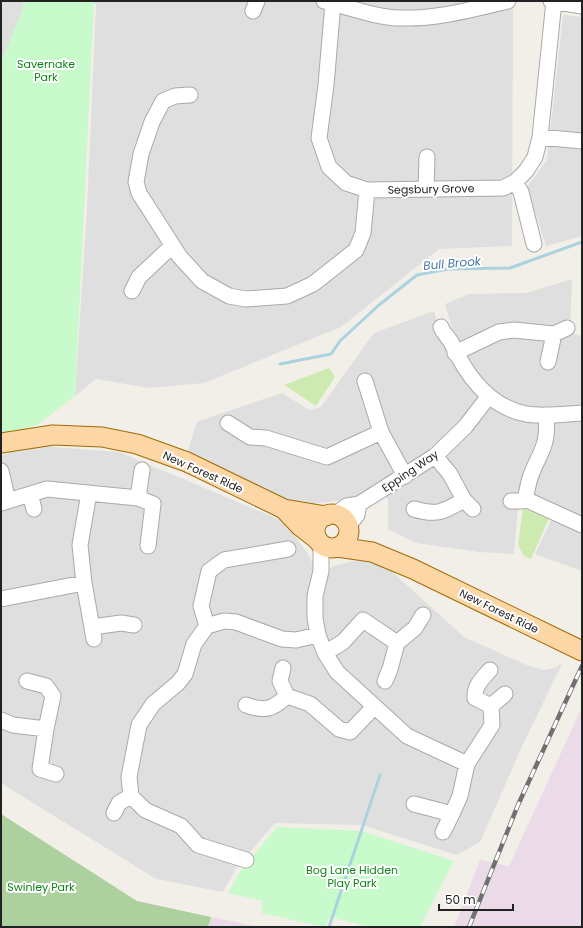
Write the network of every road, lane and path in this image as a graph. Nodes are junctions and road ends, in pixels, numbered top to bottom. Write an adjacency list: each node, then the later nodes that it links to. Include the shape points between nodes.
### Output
1 (508, 1): 3 (street, via 459,13 401,18)
2 (552, 1): 4 (street); 6 (street, Segsbury Grove)
3 (328, 2): 10 (street, Segsbury Grove, via 326,85 319,138 329,167 346,183)
4 (582, 6)
5 (190, 95): 13 (street, via 175,96 163,101 150,128 137,170 136,182 139,193)
6 (540, 137): 7 (street); 9 (street, Segsbury Grove, via 536,157)
7 (582, 141)
8 (427, 157): 11 (street)
9 (515, 182): 11 (street, Segsbury Grove, via 503,188); 12 (street, via 521,192)
10 (366, 190): 11 (street, Segsbury Grove); 13 (street, via 363,233 356,250 313,284 287,296 246,299 229,296 202,281)
11 (426, 190)
12 (534, 244)
13 (172, 246): 14 (street, via 139,277)
14 (132, 291)
15 (441, 327): 16 (street)
16 (455, 353): 17 (street, via 499,332 560,331); 19 (street, via 467,373)
17 (548, 362)
18 (366, 381): 23 (street)
19 (489, 396): 21 (street, via 510,409 527,414); 25 (street, Epping Way, via 465,427)
20 (582, 413): 21 (street)
21 (546, 415): 37 (street, via 548,432 544,448 518,500)
22 (228, 423): 23 (street, via 250,437 266,438 327,457)
23 (381, 432): 28 (street)
24 (1, 443): 34 (main road, New Forest Ride, via 53,435 102,437 137,444 188,462)
25 (435, 456): 28 (street, Epping Way); 35 (street, via 450,474 468,505 430,514)
26 (142, 470): 31 (street)
27 (1, 471): 32 (street)
28 (405, 476): 36 (street, Epping Way, via 359,504 357,515)
29 (89, 493): 30 (street, via 47,489); 31 (street); 42 (street, via 80,545)
30 (30, 494): 32 (street); 33 (street)
31 (138, 498): 39 (street, via 153,504)
32 (4, 502)
33 (34, 509)
34 (284, 509): 36 (main road, New Forest Ride); 38 (main road, New Forest Ride, via 300,526)
35 (414, 509)
36 (339, 521): 38 (main road, via 349,533 345,542); 38 (main road, via 318,523 316,528); 41 (main road, New Forest Ride, via 363,538)
37 (582, 525)
38 (327, 545): 41 (main road, New Forest Ride); 47 (street, via 315,607)
39 (148, 546)
40 (288, 549): 46 (street, via 224,560 209,571 201,606)
41 (372, 552): 49 (main road, New Forest Ride, via 413,569)
42 (84, 583): 43 (street); 45 (street, via 93,633 121,623)
43 (1, 599)
44 (423, 616): 48 (street, via 415,628)
45 (134, 625)
46 (207, 626): 47 (street, via 224,621 236,622 282,639 296,640); 64 (street, via 194,644 185,674 153,704 139,724 129,777)
47 (318, 635): 50 (street)
48 (397, 643): 50 (street, via 363,620 343,642); 54 (street)
49 (582, 651)
50 (325, 653): 59 (street, via 337,672)
51 (283, 668): 56 (street, via 280,681)
52 (490, 670): 58 (street, via 474,691 475,698)
53 (28, 681): 61 (street, via 46,686 53,696)
54 (385, 681)
55 (505, 694): 58 (street)
56 (287, 696): 57 (street, via 276,707 257,709); 59 (street, via 310,704 340,729 350,732)
57 (246, 705)
58 (491, 706): 62 (street, via 492,725)
59 (374, 707): 62 (street, via 407,736)
60 (1, 720): 61 (street, via 13,725)
61 (46, 729): 63 (street, via 40,769)
62 (467, 764): 67 (street, via 460,796)
63 (56, 774)
64 (131, 796): 66 (street, via 119,803); 69 (street, via 145,810 181,826 198,845)
65 (414, 804): 67 (street)
66 (114, 814)
67 (452, 814): 68 (street)
68 (443, 832)
69 (246, 860)

